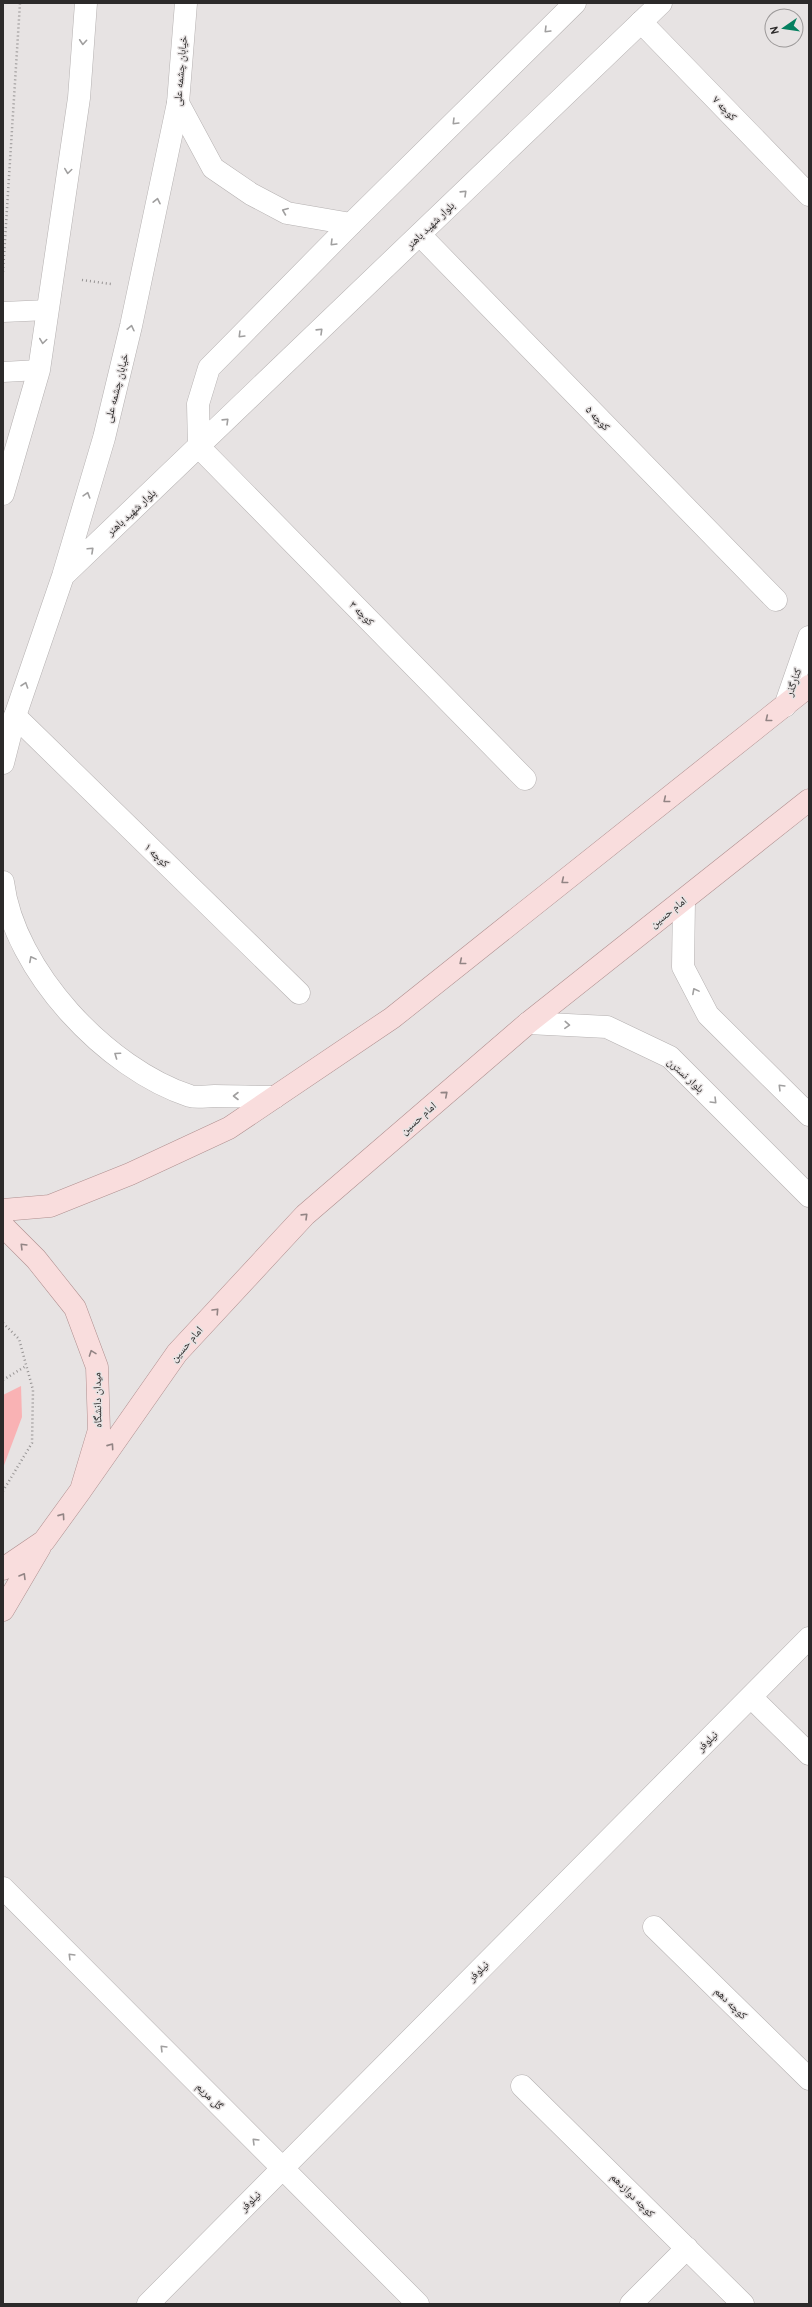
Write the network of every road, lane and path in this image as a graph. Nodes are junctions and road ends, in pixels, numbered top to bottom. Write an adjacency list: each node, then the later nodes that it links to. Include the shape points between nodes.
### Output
1 (20, 3): 11 (path)
2 (86, 3): 12 (street, one-way to 12, via 79,98)
3 (186, 3): 7 (street, خیابان چشمه علی)
4 (575, 3): 9 (street, one-way to 9)
5 (661, 3): 6 (street, بلوار شهید باهنر)
6 (641, 22): 8 (street, کوچه ۷); 10 (street, بلوار شهید باهنر, one-way to 6)
7 (178, 103): 9 (street, one-way to 7, via 288,213 251,194 213,168); 13 (street, خیابان چشمه علی, one-way to 7)
8 (809, 195)
9 (351, 224): 18 (street, one-way to 18, via 209,368 198,404)
10 (420, 235): 18 (street, بلوار شهید باهنر, one-way to 10); 21 (street, کوچه ۵)
11 (3, 272)
12 (53, 276): 13 (path); 14 (street)
13 (139, 289): 20 (street, خیابان چشمه علی, one-way to 13, via 104,438)
14 (48, 310): 15 (lane); 16 (street, one-way to 16)
15 (3, 312)
16 (39, 370): 17 (lane); 19 (street)
17 (3, 372)
18 (199, 447): 20 (street, بلوار شهید باهنر, one-way to 18); 27 (street, کوچه ۳)
19 (3, 494)
20 (63, 576): 25 (street, خیابان چشمه علی, one-way to 20)
21 (776, 600)
22 (809, 637): 24 (street, کنارگذر)
23 (809, 686): 24 (main road)
24 (785, 706): 33 (main road, one-way to 33, via 392,1018)
25 (14, 716): 26 (street, خیابان چشمه علی); 31 (street, کوچه ۱)
26 (3, 763)
27 (526, 779)
28 (809, 800): 30 (main road, امام حسین)
29 (3, 882): 33 (street, one-way to 29, via 192,1096 143,1074 104,1046 69,1013 42,978 13,924)
30 (684, 900): 32 (main road, امام حسین); 34 (street, one-way to 30, via 708,1015 683,967)
31 (299, 993)
32 (528, 1023): 35 (street, بلوار نسترن, one-way to 35, via 607,1027 670,1057); 41 (main road, امام حسین, one-way to 32, via 177,1353 305,1215)
33 (275, 1097): 36 (main road, via 229,1128 130,1174 50,1206)
34 (809, 1115)
35 (809, 1196)
36 (3, 1210)
37 (3, 1226): 41 (main road, میدان دانشگاه, one-way to 37, via 99,1430 97,1367 75,1308 36,1259)
38 (3, 1325): 39 (path, via 19,1339)
39 (26, 1366): 40 (path); 42 (path, via 33,1390 32,1443)
40 (3, 1380)
41 (81, 1490): 43 (main road, میدان دانشگاه, one-way to 41)
42 (3, 1491)
43 (44, 1541): 44 (main road, میدان دانشگاه); 45 (main road, one-way to 43)
44 (3, 1570)
45 (3, 1610)
46 (809, 1638): 47 (street, نیلوفر)
47 (751, 1697): 48 (street); 53 (street, نیلوفر)
48 (809, 1754)
49 (3, 1888): 53 (street, گل مریم, one-way to 49)
50 (654, 1927): 51 (street, کوچه دهم)
51 (809, 2079)
52 (522, 2086): 54 (street, کوچه دوازدهم)
53 (282, 2168): 55 (street, نیلوفر); 56 (street, گل مریم)
54 (687, 2248): 57 (street); 58 (street, کوچه دوازدهم)
55 (148, 2304)
56 (418, 2304)
57 (631, 2304)
58 (744, 2304)

